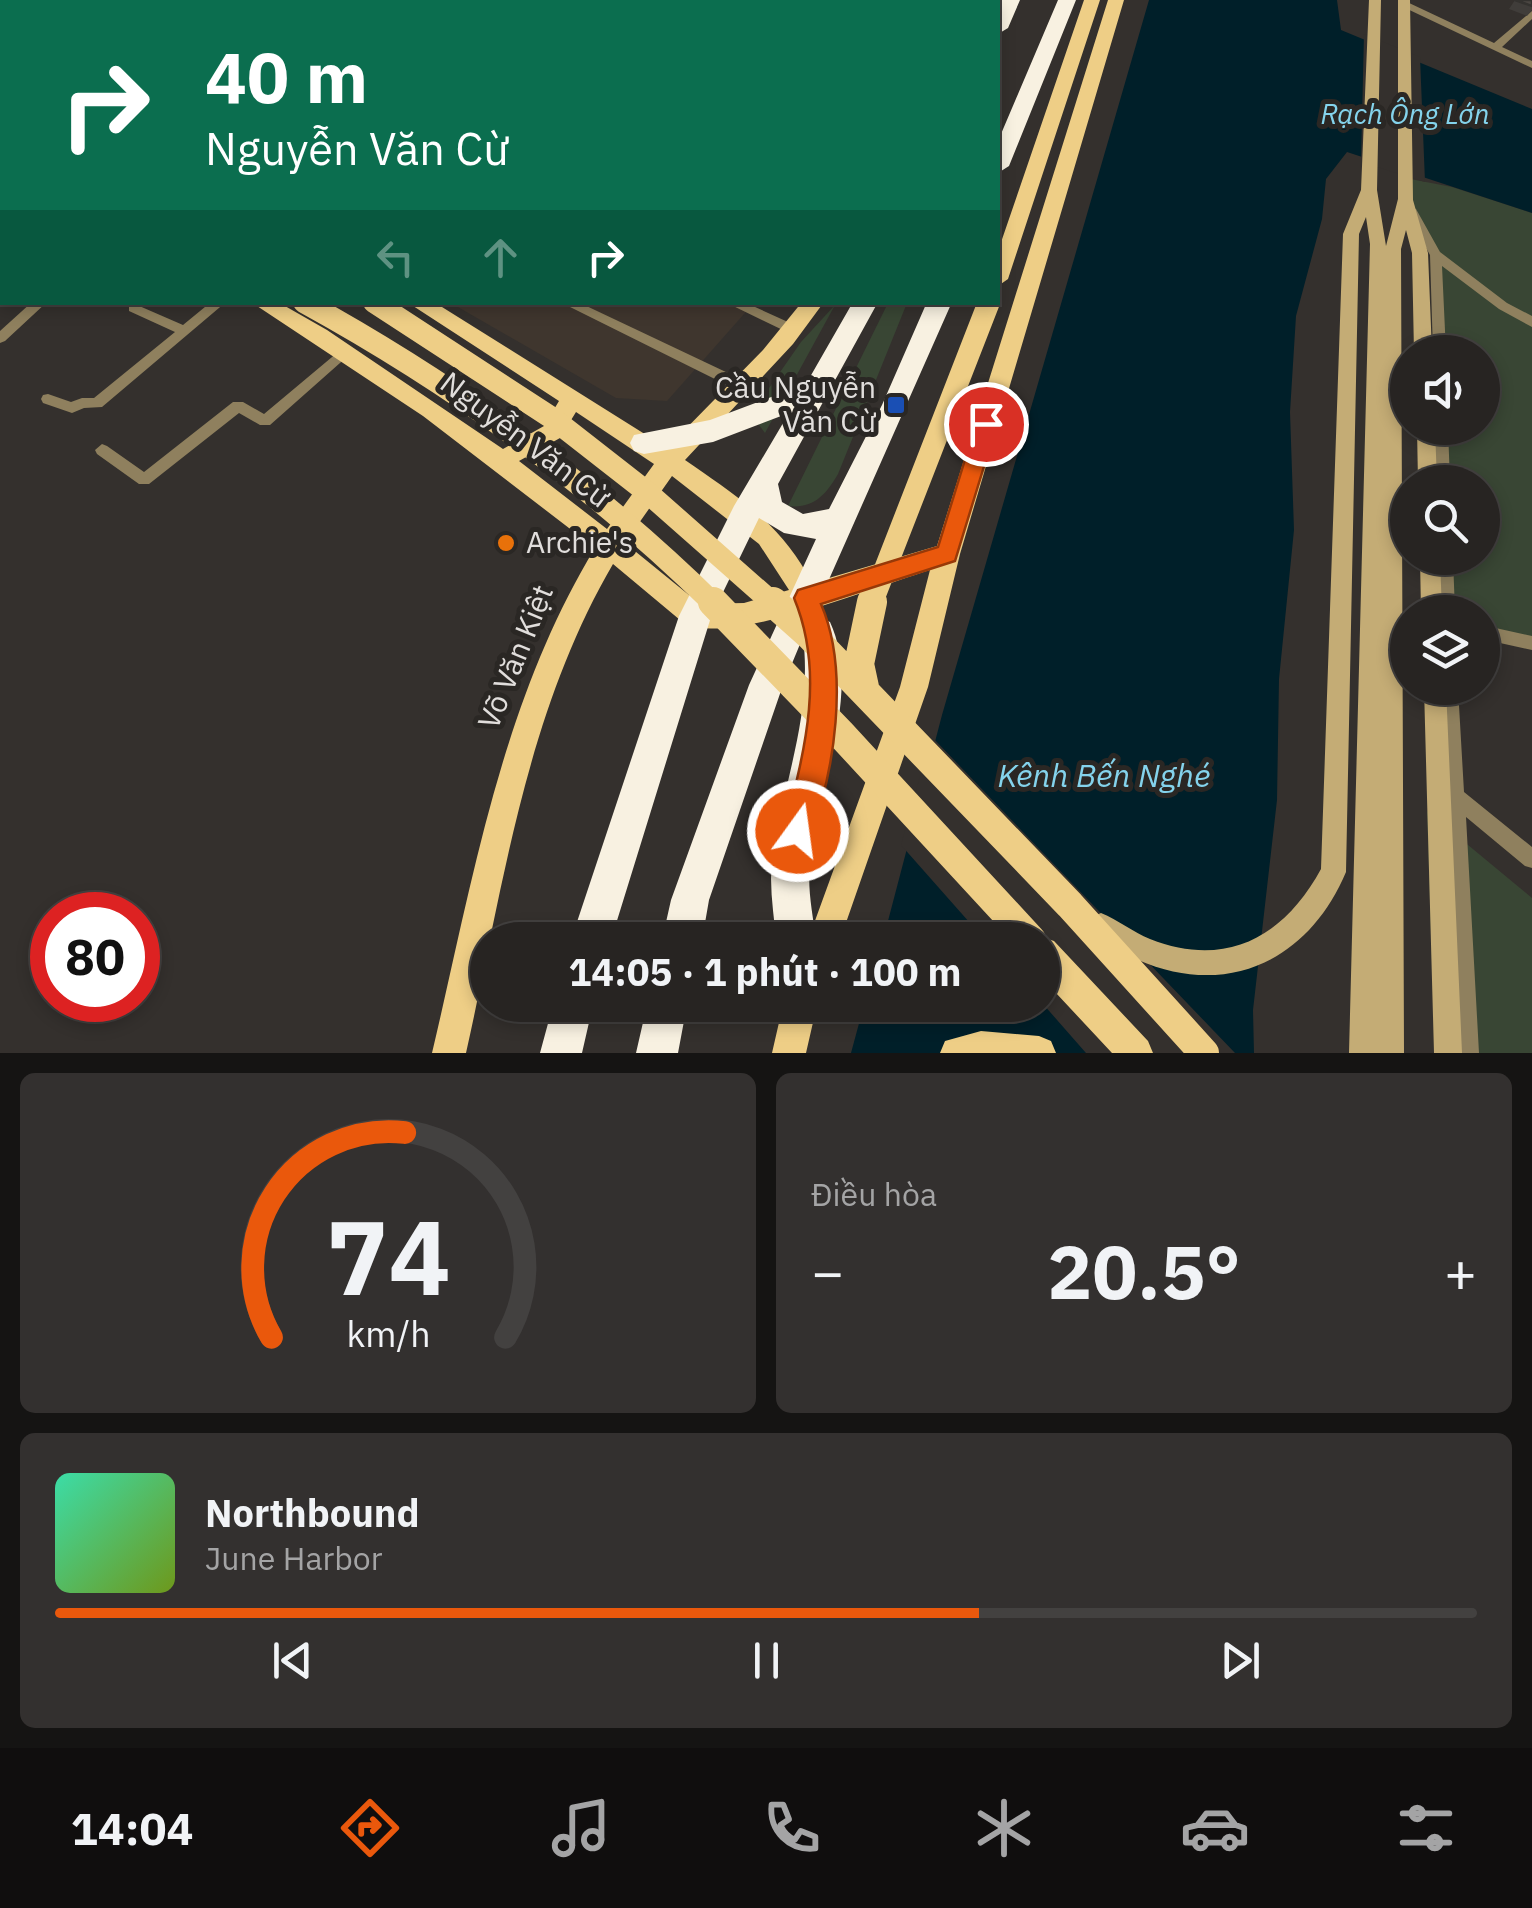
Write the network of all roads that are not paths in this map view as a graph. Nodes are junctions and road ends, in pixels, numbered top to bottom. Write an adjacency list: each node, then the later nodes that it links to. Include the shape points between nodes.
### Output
1 (1011, 0): 8 (highway)
2 (1067, 0): 11 (highway)
3 (1116, 0): 49 (main road)
4 (1091, 5): 15 (main road)
5 (1375, 5): 12 (main road)
6 (1404, 6): 9 (lane); 13 (main road)
7 (1532, 14): 9 (lane)
8 (1000, 24)
9 (1495, 48): 10 (lane)
10 (1532, 65)
11 (1000, 161)
12 (1370, 180): 59 (main road, bridge, via 1351,234 1333,872 1311,912 1284,938 1221,964 1148,955); 77 (main road, via 1378,244)
13 (1406, 188): 14 (main road); 78 (main road, via 1393,249)
14 (1428, 254): 29 (lane); 32 (main road); 33 (lane)
15 (1000, 272)
16 (38, 305): 34 (lane)
17 (216, 305): 31 (lane)
18 (265, 305): 35 (main road, Nguyễn Văn Cừ)
19 (310, 305): 64 (main road, bridge, via 443,384 640,535)
20 (379, 305): 54 (main road, bridge, via 552,418 648,493 810,635)
21 (422, 305): 38 (main road, Nguyễn Văn Cừ)
22 (572, 305): 36 (lane)
23 (738, 305): 30 (lane)
24 (812, 305): 30 (main road, Võ Văn Kiệt)
25 (864, 305): 37 (highway)
26 (939, 305): 47 (highway)
27 (988, 305): 54 (main road, bridge, via 867,614 859,664)
28 (133, 308): 31 (lane)
29 (1532, 322)
30 (794, 330): 36 (main road, Võ Văn Kiệt)
31 (184, 331): 39 (lane, via 96,403 72,408)
32 (1424, 335)
33 (1437, 335)
34 (0, 338)
35 (344, 352): 42 (lane, via 266,420 238,406 144,480); 43 (main road, Nguyễn Văn Cừ)
36 (742, 386): 40 (main road, Võ Văn Kiệt)
37 (819, 390): 40 (highway); 45 (highway)
38 (570, 397): 41 (main road, Nguyễn Văn Cừ); 43 (main road, via 561,421 540,442)
39 (48, 399)
40 (690, 438): 41 (highway); 44 (main road, Võ Văn Kiệt)
41 (644, 443): 44 (main road, Nguyễn Văn Cừ)
42 (102, 450)
43 (497, 458): 48 (main road, Nguyễn Văn Cừ)
44 (670, 460): 46 (main road, Nguyễn Văn Cừ); 48 (main road, Võ Văn Kiệt)
45 (763, 484): 46 (highway); 47 (highway, via 769,509 794,526)
46 (745, 515): 50 (main road, Nguyễn Văn Cừ, via 790,563); 51 (highway)
47 (840, 518): 50 (highway)
48 (610, 545): 51 (main road, Nguyễn Văn Cừ); 69 (main road, Võ Văn Kiệt, via 541,685)
49 (947, 554): 50 (main road); 63 (main road, via 914,687)
50 (806, 598): 51 (main road, via 744,615); 61 (highway, via 766,685); 62 (highway, via 824,656 824,700 791,859)
51 (695, 616): 60 (highway)
52 (1500, 636): 53 (lane)
53 (1532, 643)
54 (864, 692): 59 (main road, bridge)
55 (1436, 705): 79 (main road)
56 (1451, 705): 57 (lane)
57 (1456, 797): 58 (lane); 80 (lane)
58 (1532, 858)
59 (1070, 905): 76 (main road, bridge)
60 (597, 922)
61 (686, 922)
62 (795, 922)
63 (830, 922)
64 (1013, 922)
65 (1060, 972): 75 (main road)
66 (569, 1022): 70 (highway)
67 (663, 1022): 71 (highway)
68 (796, 1022): 72 (main road)
69 (450, 1053)
70 (561, 1053)
71 (656, 1053)
72 (789, 1053)
73 (957, 1053): 74 (main road)
74 (1039, 1053)
75 (1136, 1053)
76 (1204, 1053)
77 (1363, 1053)
78 (1390, 1053)
79 (1448, 1053)
80 (1470, 1053)

